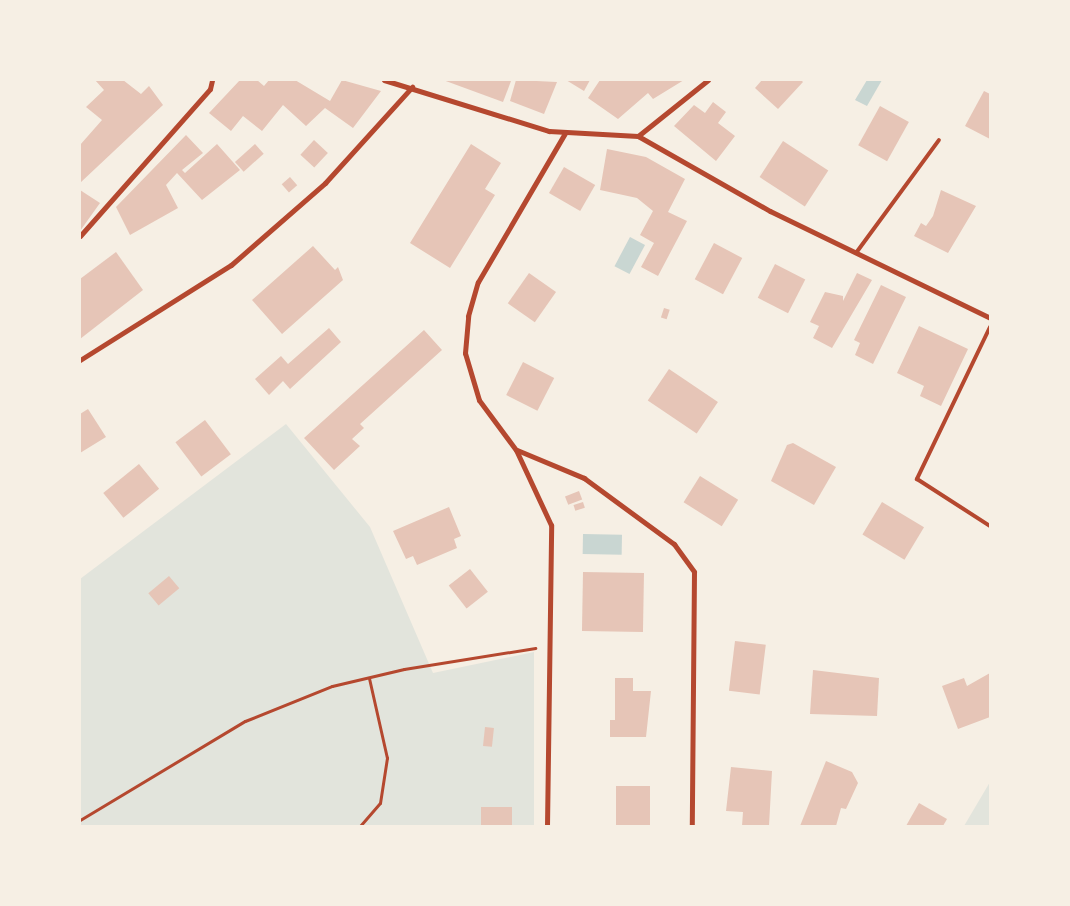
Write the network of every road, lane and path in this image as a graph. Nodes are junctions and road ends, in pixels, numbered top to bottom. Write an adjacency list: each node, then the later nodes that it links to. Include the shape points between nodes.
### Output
1 (212, 80): 8 (street, via 210,89)
2 (384, 80): 4 (street)
3 (708, 80): 6 (street)
4 (412, 87): 5 (street); 12 (street, via 324,183 231,265)
5 (565, 133): 6 (street); 13 (street, via 478,282 468,316 468,374 479,400)
6 (638, 136): 9 (street)
7 (939, 140): 9 (lane)
8 (80, 236)
9 (856, 254): 10 (street)
10 (990, 318)
11 (990, 327): 14 (lane, via 916,479)
12 (80, 360)
13 (516, 450): 15 (street, via 551,525); 20 (street, via 584,478 674,544 694,572)
14 (990, 526)
15 (551, 646): 16 (path, via 438,663); 19 (street)
16 (369, 678): 17 (path, via 332,686 245,720); 18 (path, via 386,758 380,803)
17 (80, 820)
18 (360, 826)
19 (547, 826)
20 (692, 826)

